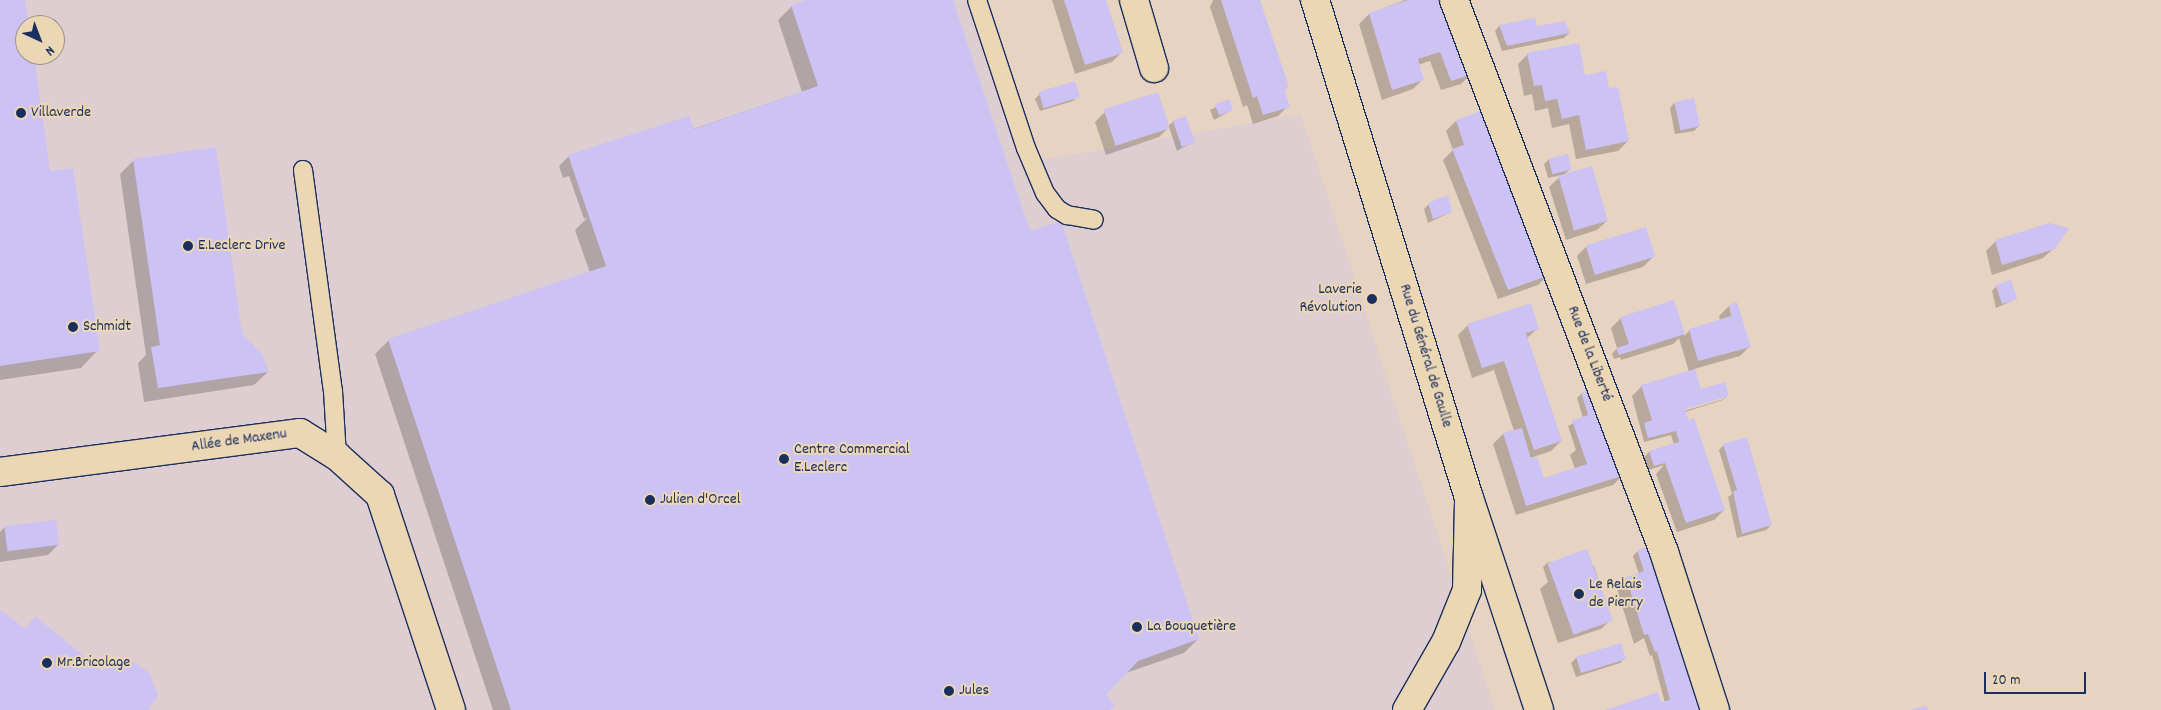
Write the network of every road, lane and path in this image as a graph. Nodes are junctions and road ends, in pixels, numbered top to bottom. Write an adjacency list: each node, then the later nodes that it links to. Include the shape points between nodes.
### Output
1 (977, 0): 7 (lane, via 1026,148 1045,193 1067,216)
2 (1134, 0): 5 (street)
3 (1314, 0): 10 (street, Rue du Général de Gaulle)
4 (1454, 0): 14 (street, Rue de la Liberté, via 1664,552)
5 (1154, 68)
6 (303, 170): 8 (lane, via 333,391)
7 (1094, 220)
8 (337, 456): 9 (street, Allée de Maxenu, via 300,433); 11 (street, Allée de Maxenu, via 380,494)
9 (0, 472)
10 (1469, 498): 12 (street, via 1467,590 1446,642); 13 (street, Rue du Général de Gaulle)
11 (451, 710)
12 (1407, 710)
13 (1539, 710)
14 (1715, 710)

